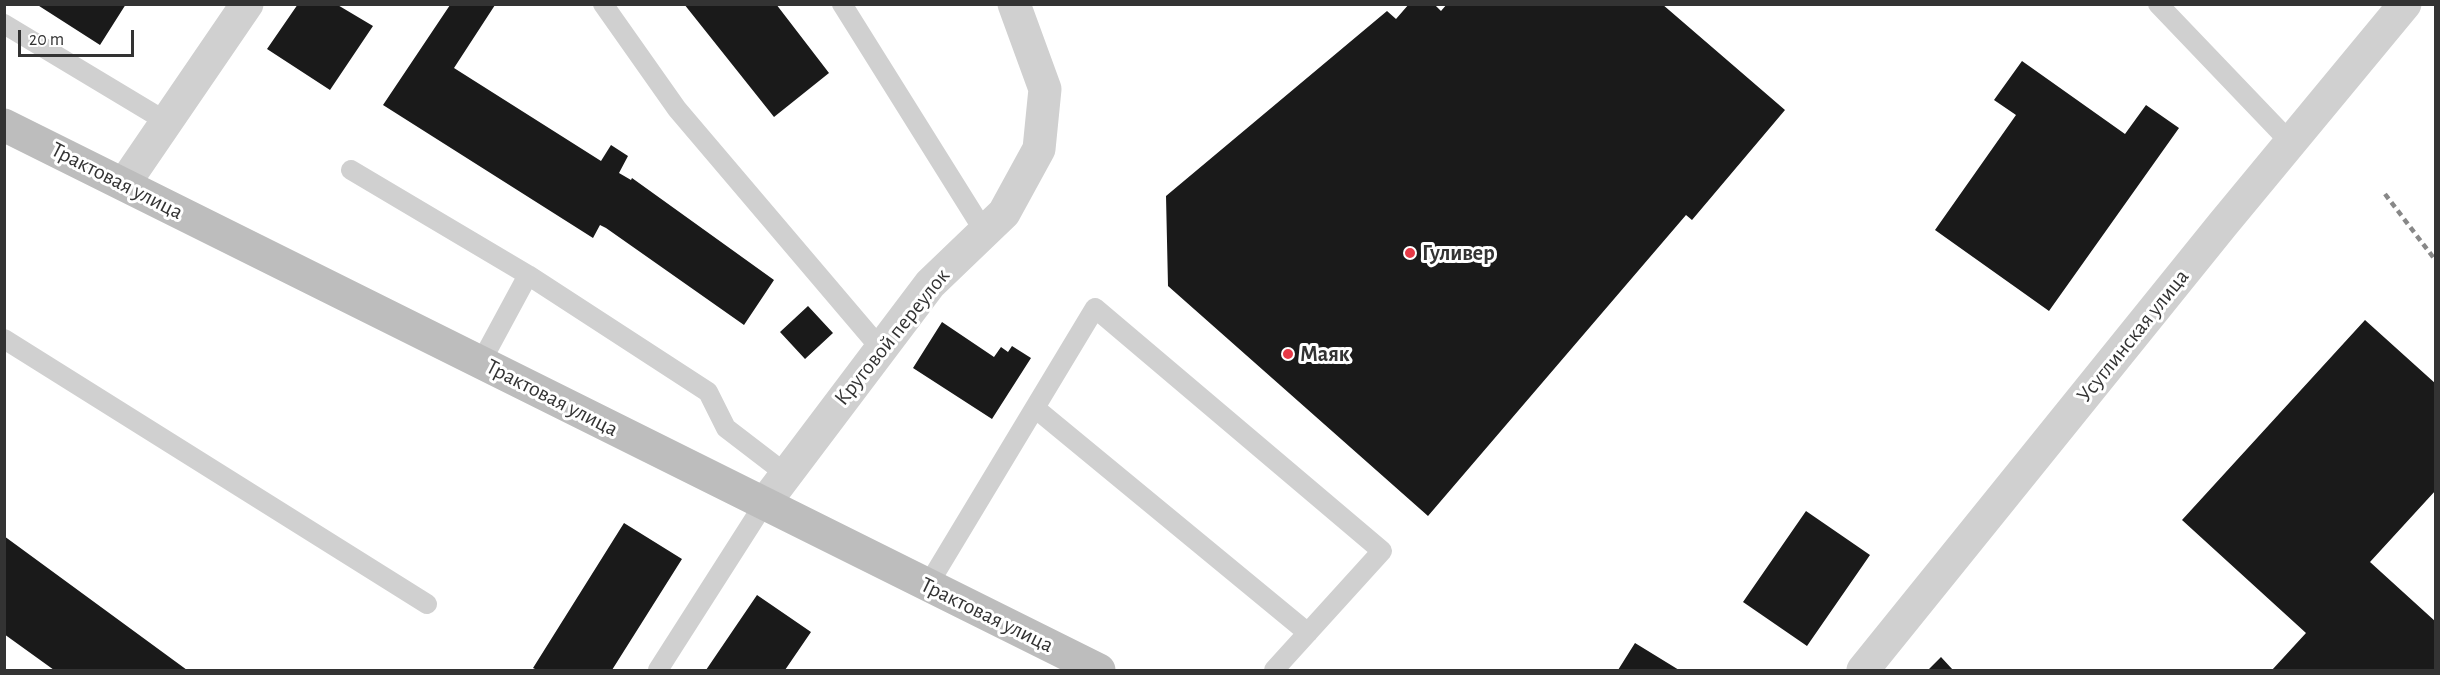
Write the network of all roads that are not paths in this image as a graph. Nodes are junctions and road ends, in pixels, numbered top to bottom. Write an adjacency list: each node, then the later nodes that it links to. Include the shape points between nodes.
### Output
1 (247, 4): 8 (street)
2 (603, 4): 16 (lane, via 677,109)
3 (842, 4): 13 (lane)
4 (1014, 4): 13 (street, Круговой переулок, via 1045,89 1039,149 1004,213)
5 (2158, 4): 10 (lane)
6 (2405, 4): 10 (street, Усуглинская улица)
7 (4, 24): 8 (lane)
8 (167, 122): 12 (street)
9 (4, 125): 12 (main road, Трактовая улица)
10 (2291, 142): 27 (street, Усуглинская улица)
11 (351, 170): 14 (lane)
12 (124, 184): 17 (main road, Трактовая улица)
13 (984, 231): 16 (street, Круговой переулок, via 930,284)
14 (528, 275): 17 (lane); 19 (lane, via 708,392 726,428)
15 (4, 339): 22 (lane)
16 (881, 349): 19 (street, Круговой переулок)
17 (480, 362): 20 (main road, Трактовая улица)
18 (1035, 408): 21 (lane); 23 (lane); 23 (lane, via 1095,308 1382,550)
19 (786, 474): 20 (street, Круговой переулок)
20 (764, 504): 21 (main road, Трактовая улица); 24 (lane)
21 (928, 585): 25 (main road, Трактовая улица)
22 (427, 604)
23 (1308, 633): 26 (lane)
24 (658, 670)
25 (1099, 670)
26 (1274, 670)
27 (1863, 670)

